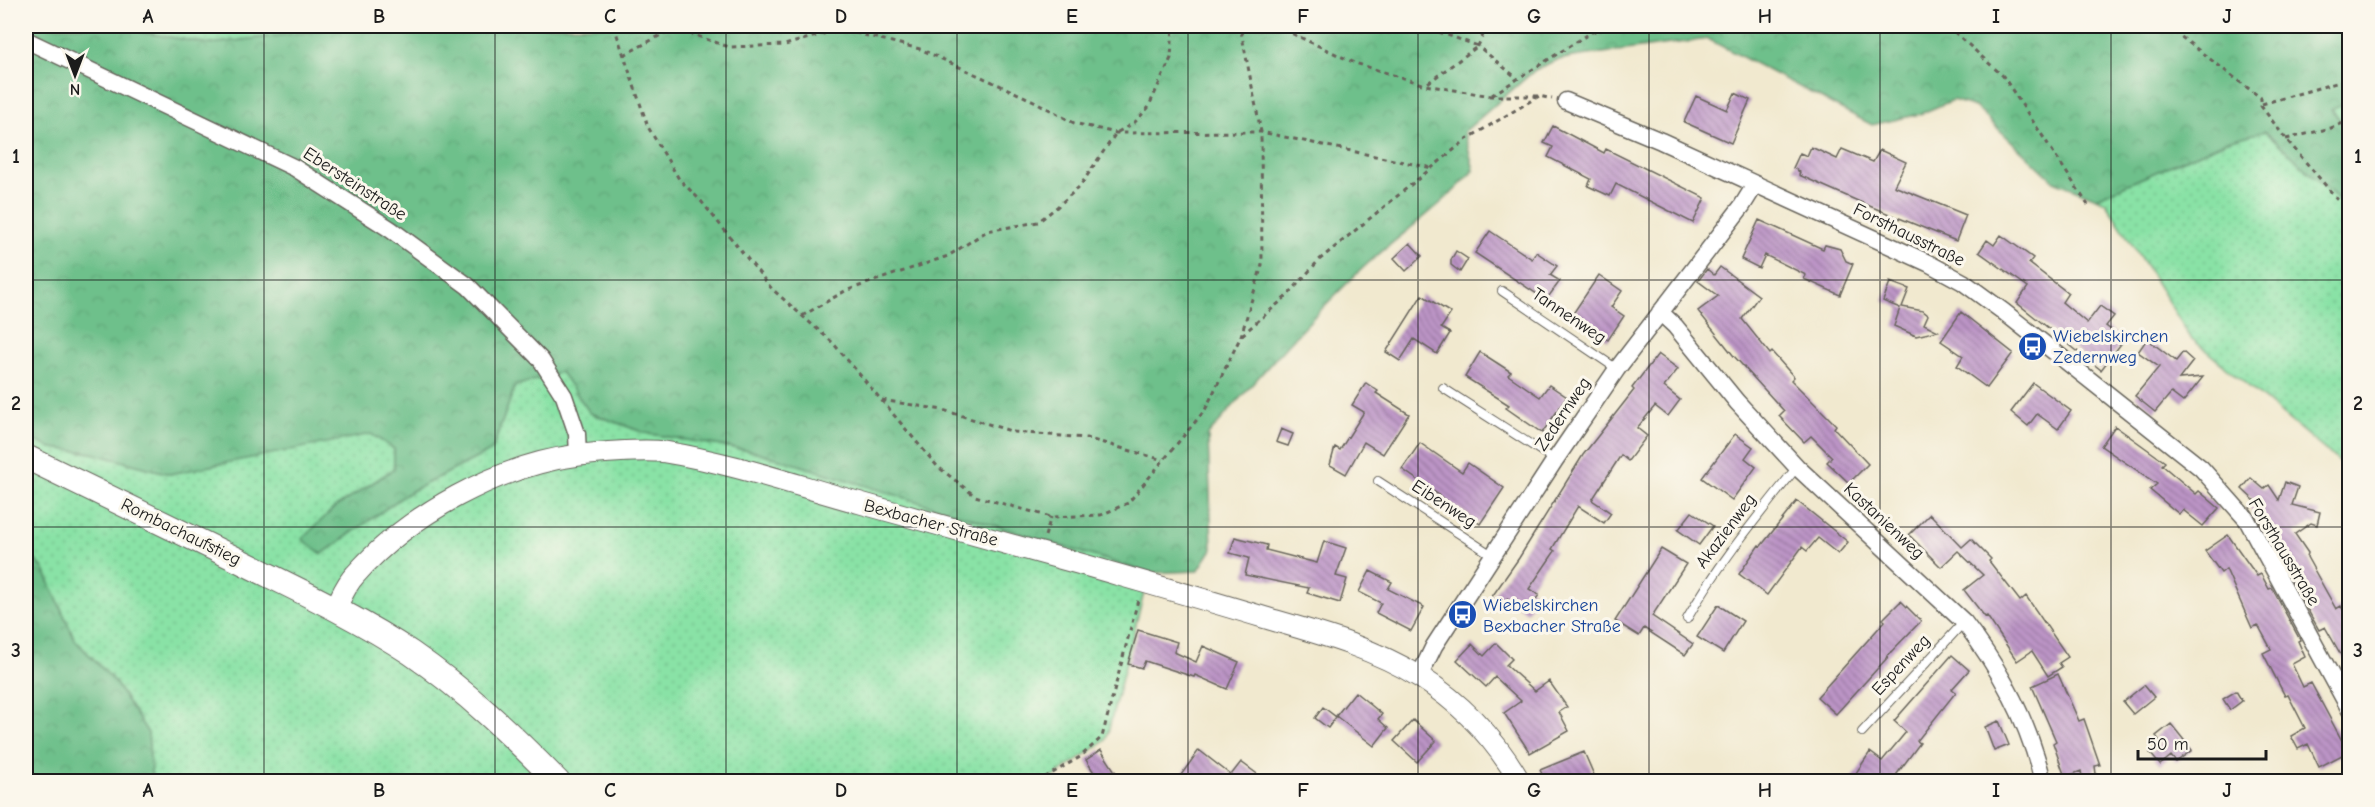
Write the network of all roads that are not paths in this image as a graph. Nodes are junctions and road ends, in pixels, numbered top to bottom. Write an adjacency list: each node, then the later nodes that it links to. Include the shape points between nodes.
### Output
1 (26, 40): 8 (street, Ebersteinstraße, via 295,168 390,229 468,286 541,360 564,396 577,434)
2 (1566, 101): 3 (street, Forsthausstraße)
3 (1755, 185): 5 (street, Zedernweg); 18 (street, Forsthausstraße, via 1963,282 2201,468 2247,520)
4 (1502, 291): 6 (lane, Tannenweg)
5 (1660, 312): 6 (street, Zedernweg); 11 (street, Kastanienweg)
6 (1617, 369): 9 (street, Zedernweg)
7 (1443, 388): 9 (lane)
8 (578, 455): 14 (street, Bexbacher Straße, via 528,466 472,488 420,518 352,577); 17 (street, Bexbacher Straße, via 661,452 740,467 1324,635)
9 (1555, 460): 13 (street, Zedernweg)
10 (32, 463): 14 (main road, Rombachaufstieg)
11 (1797, 467): 15 (lane, Akazienweg, via 1744,532); 16 (street, Kastanienweg)
12 (1378, 481): 13 (lane, Eibenweg)
13 (1492, 555): 17 (street, Zedernweg, via 1434,646)
14 (335, 609): 20 (main road, Rombachaufstieg, via 410,653 472,699)
15 (1687, 619)
16 (1964, 622): 19 (lane, Espenweg); 22 (street, Kastanienweg, via 2017,704)
17 (1419, 677): 21 (street, Bexbacher Straße, via 1459,706 1486,734)
18 (2349, 710)
19 (1862, 732)
20 (558, 782)
21 (1520, 782)
22 (2043, 782)

